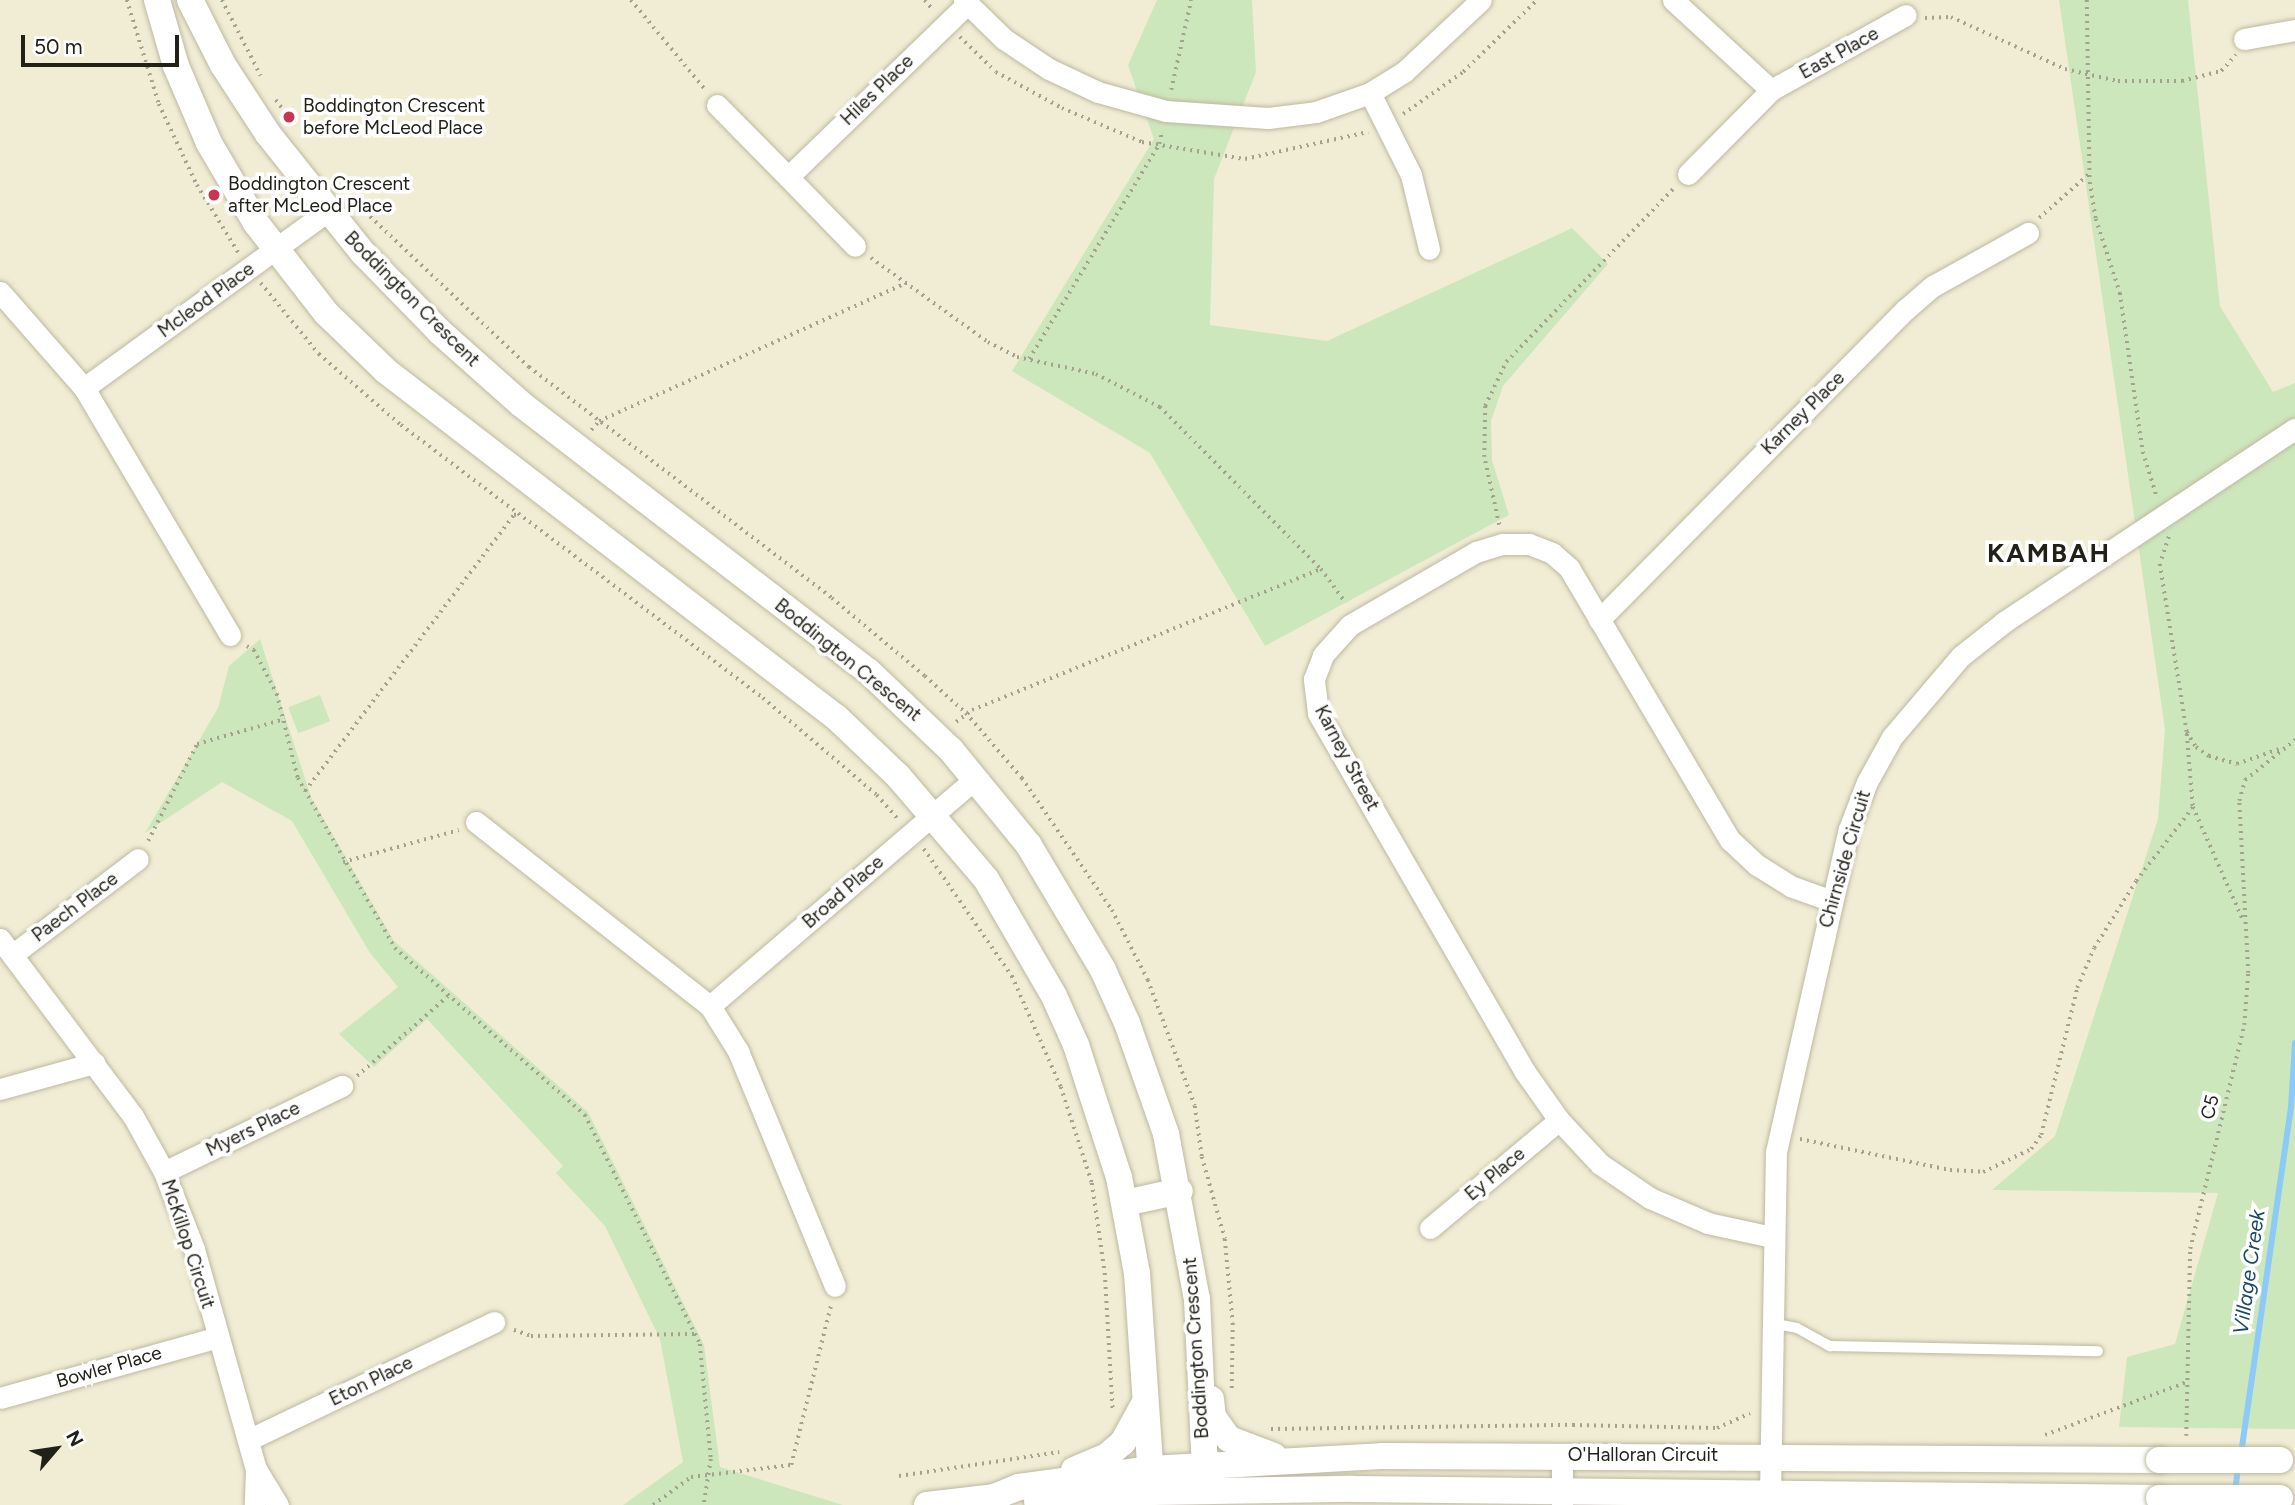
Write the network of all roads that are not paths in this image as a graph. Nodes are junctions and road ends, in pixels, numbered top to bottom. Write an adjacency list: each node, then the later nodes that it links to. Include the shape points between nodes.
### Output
1 (157, 0): 18 (street, via 176,66 209,144)
2 (190, 0): 14 (street, Boddington Crescent, via 223,65)
3 (1481, 0): 10 (street, via 1404,72)
4 (1673, 0): 9 (street)
5 (965, 2): 10 (street, via 1004,39 1049,69 1098,92 1166,111 1268,118 1316,112); 13 (street, Hiles Place)
6 (1906, 15): 9 (street, East Place)
7 (2295, 30): 8 (street)
8 (2244, 39)
9 (1771, 90): 12 (street, East Place)
10 (1370, 93): 17 (street, via 1411,175)
11 (717, 105): 13 (street)
12 (1688, 174)
13 (788, 177): 16 (street)
14 (328, 211): 18 (street, Mcleod Place); 24 (street, Boddington Crescent, via 440,332 577,448 868,671)
15 (2028, 233): 22 (street, Karney Place, via 1933,286 1905,310)
16 (855, 246)
17 (1429, 249)
18 (275, 250): 20 (street, Mcleod Place); 25 (street, via 326,313 386,371 837,718)
19 (0, 292): 20 (street)
20 (83, 388): 23 (street)
21 (2295, 429): 28 (street, Chirnside Circuit, via 2004,622 1924,694 1867,782)
22 (1599, 620): 28 (street, Karney Street, via 1730,840 1790,886); 34 (street, Karney Street, via 1562,560 1529,544 1503,544 1476,552 1359,620 1323,655 1314,678 1318,713 1525,1072)
23 (230, 635)
24 (975, 778): 25 (street, Broad Place); 36 (street, Boddington Crescent, via 1062,895 1102,970 1148,1077)
25 (933, 814): 30 (street, Broad Place); 37 (street, via 986,879 1054,996 1096,1096)
26 (476, 822): 30 (street)
27 (138, 859): 29 (street, Paech Place)
28 (1832, 901): 39 (street, Chirnside Circuit, via 1779,1135)
29 (6, 947): 31 (street, McKillop Circuit)
30 (710, 1006): 40 (street, via 738,1051)
31 (93, 1063): 33 (street); 35 (street, McKillop Circuit, via 132,1115)
32 (342, 1086): 35 (street, Myers Place)
33 (0, 1089)
34 (1559, 1120): 38 (street, Ey Place); 39 (street, Karney Street, via 1600,1164 1650,1198 1708,1223)
35 (164, 1171): 43 (street, McKillop Circuit, via 194,1249)
36 (1180, 1191): 37 (street); 45 (street, Boddington Crescent, via 1197,1299)
37 (1125, 1203): 47 (street, via 1137,1273)
38 (1430, 1228)
39 (1772, 1237): 42 (street, Chirnside Circuit)
40 (835, 1286)
41 (494, 1322): 48 (street, Eton Place)
42 (1771, 1323): 44 (lane, via 1797,1328 1830,1346); 50 (street, Chirnside Circuit)
43 (218, 1337): 46 (street, Bowler Place); 48 (street, McKillop Circuit)
44 (2098, 1351)
45 (1199, 1352): 51 (street, via 1218,1427 1252,1451); 54 (street, Boddington Crescent)
46 (0, 1398)
47 (1144, 1402): 55 (street); 56 (street, via 1123,1442 1107,1456)
48 (248, 1440): 53 (street, McKillop Circuit)
49 (1562, 1455): 50 (street, O'Halloran Circuit); 51 (street, O'Halloran Circuit); 60 (street)
50 (1770, 1455): 52 (street, O'Halloran Circuit, bridge); 57 (street, Chirnside Circuit)
51 (1293, 1460): 54 (street, O'Halloran Circuit)
52 (2287, 1460)
53 (256, 1469): 61 (street, McKillop Circuit); 62 (street, McKillop Circuit)
54 (1205, 1478): 55 (street, O'Halloran Circuit); 60 (street, O'Halloran Circuit)
55 (1151, 1481): 56 (street, O'Halloran Circuit); 58 (street, O'Halloran Circuit, via 1014,1503)
56 (1019, 1487): 58 (street, O'Halloran Circuit)
57 (1770, 1494): 59 (street, O'Halloran Circuit, bridge); 60 (street, O'Halloran Circuit)
58 (994, 1497): 63 (street, O'Halloran Circuit)
59 (2287, 1498)
60 (1562, 1499)
61 (255, 1505)
62 (278, 1505)
63 (927, 1505)

